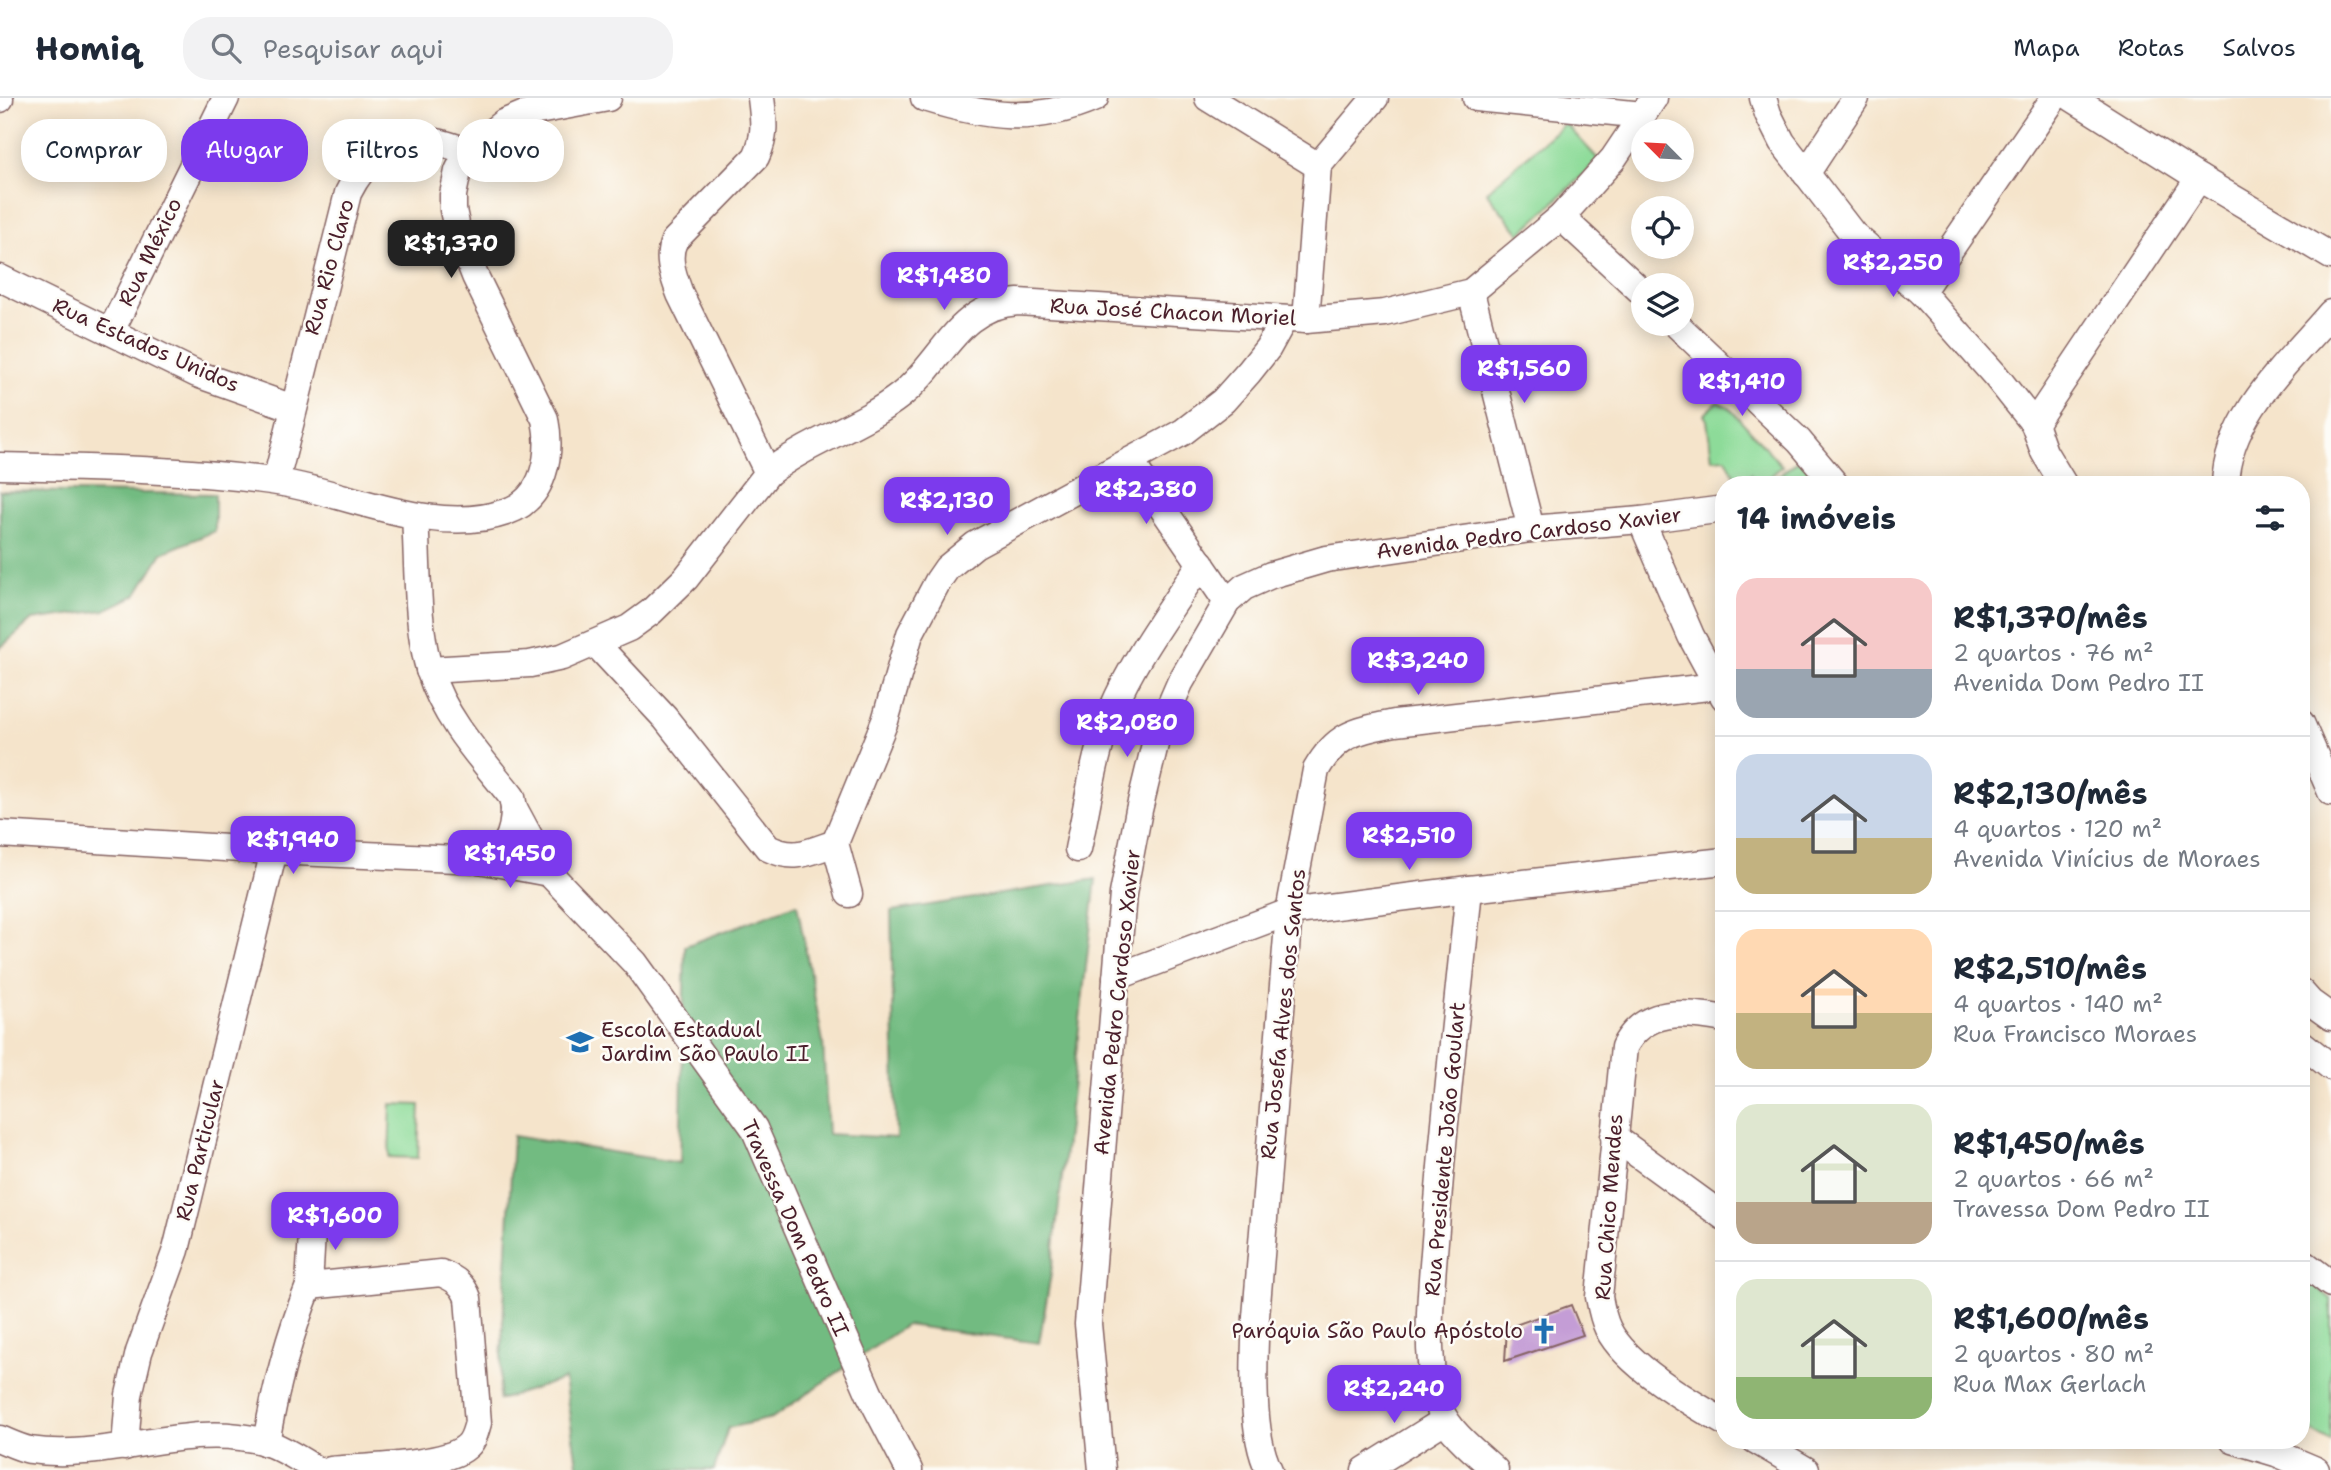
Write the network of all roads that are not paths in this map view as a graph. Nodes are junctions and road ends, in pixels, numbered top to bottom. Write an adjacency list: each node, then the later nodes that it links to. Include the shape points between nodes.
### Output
1 (226, 98): 29 (street, Rua México)
2 (608, 98): 15 (street)
3 (761, 98): 35 (street, via 765,129 756,157 678,236 670,255 680,294)
4 (924, 98): 5 (street, via 995,116 1039,115)
5 (1095, 98)
6 (1208, 98): 17 (street)
7 (1375, 98): 17 (street)
8 (1476, 98): 13 (street)
9 (1763, 98): 18 (street, via 1782,142)
10 (1856, 98): 18 (street)
11 (2054, 98): 26 (street)
12 (2072, 98): 20 (street)
13 (1591, 104): 14 (street)
14 (1649, 106): 21 (street, Rua José Chacon Moriel, via 1613,159)
15 (513, 119)
16 (457, 148): 31 (street, Rua Rio Claro, via 432,141 407,142 388,148 358,174 348,193)
17 (1318, 166): 28 (street)
18 (1806, 174): 26 (street, via 1853,234)
19 (457, 176): 41 (street, via 453,210 458,233 545,419 548,454 536,489 507,512 479,518)
20 (2199, 178): 22 (street); 32 (street)
21 (1561, 217): 24 (street); 25 (street, Rua José Chacon Moriel)
22 (2331, 256)
23 (0, 278): 29 (street, Rua Estados Unidos)
24 (1631, 282)
25 (1471, 292): 28 (street, Rua José Chacon Moriel, via 1385,313); 43 (street)
26 (1921, 292): 32 (street)
27 (2331, 313): 38 (street, via 2245,419)
28 (1295, 319): 33 (street, via 1223,401 1183,432); 35 (street, Rua José Chacon Moriel, via 999,304 971,318 901,395)
29 (111, 331): 31 (street, Rua Estados Unidos, via 197,374)
30 (1689, 336): 36 (street, via 1799,440)
31 (293, 408): 39 (street, Rua Rio Claro)
32 (2034, 424): 37 (street)
33 (1130, 461): 44 (street); 54 (street, via 975,545 947,568 910,634 885,721)
34 (0, 466): 39 (street, via 194,471)
35 (768, 473): 46 (street, Rua José Chacon Moriel, via 686,578 651,612)
36 (1829, 476)
37 (2059, 476)
38 (2226, 476)
39 (276, 481): 41 (street)
40 (1715, 510): 42 (street, Avenida Pedro Cardoso Xavier)
41 (415, 516): 47 (street, Travessa Dom Pedro II)
42 (1641, 520): 43 (street, Avenida Pedro Cardoso Xavier); 48 (street)
43 (1531, 529): 45 (street, Avenida Pedro Cardoso Xavier, via 1326,559 1271,575 1244,587)
44 (1201, 564): 45 (street); 55 (street, via 1113,709 1098,749)
45 (1227, 602): 63 (street, Avenida Pedro Cardoso Xavier, via 1180,683 1157,736 1124,894)
46 (596, 644): 47 (street, Rua José Chacon Moriel, via 530,664); 54 (street, via 665,718 768,848 799,856)
47 (429, 670): 52 (street, Travessa Dom Pedro II, via 451,718 512,797)
48 (1715, 681)
49 (1715, 691): 62 (street, Rua Josefa Alves dos Santos, via 1395,723 1338,740 1315,770)
50 (2310, 744): 51 (street)
51 (2331, 792)
52 (514, 808): 57 (street, via 507,844 490,859); 59 (street, Travessa Dom Pedro II)
53 (0, 834): 56 (street)
54 (835, 843): 61 (street)
55 (1078, 849)
56 (274, 851): 57 (street); 79 (street, Rua Particular, via 176,1250 139,1352 129,1395)
57 (479, 860): 59 (street)
58 (1715, 863): 60 (street)
59 (549, 873): 85 (street, Travessa Dom Pedro II, via 635,963 754,1128 869,1393)
60 (1469, 889): 62 (street); 76 (street, Rua Presidente João Goulart, via 1432,1289 1431,1350 1436,1399)
61 (849, 894)
62 (1289, 912): 63 (street); 87 (street, Rua Josefa Alves dos Santos, via 1253,1377 1260,1442)
63 (1116, 977): 86 (street, Avenida Pedro Cardoso Xavier, via 1088,1324)
64 (2310, 1002): 65 (street)
65 (2331, 1017)
66 (1715, 1018): 69 (street, Rua Chico Mendes, via 1669,1015 1639,1027 1624,1048)
67 (2310, 1050): 68 (street)
68 (2331, 1067)
69 (1614, 1137): 70 (street); 75 (street, Rua Chico Mendes, via 1599,1297 1603,1315 1621,1348 1640,1367)
70 (1715, 1210)
71 (313, 1215): 74 (street)
72 (2310, 1268): 73 (street)
73 (2331, 1284)
74 (309, 1286): 78 (street, via 274,1398); 84 (street, via 441,1273 463,1286 468,1298 478,1423 474,1438 440,1459)
75 (1715, 1416)
76 (1445, 1420): 88 (street); 89 (street, Rua Presidente João Goulart)
77 (0, 1439): 82 (street)
78 (266, 1443): 79 (street, via 212,1435); 83 (street)
79 (125, 1447): 82 (street)
80 (1770, 1449): 90 (street)
81 (2265, 1449): 91 (street)
82 (26, 1460)
83 (317, 1470)
84 (331, 1470)
85 (909, 1470)
86 (1102, 1470)
87 (1269, 1470)
88 (1365, 1470)
89 (1495, 1470)
90 (1806, 1470)
91 (2316, 1470)

